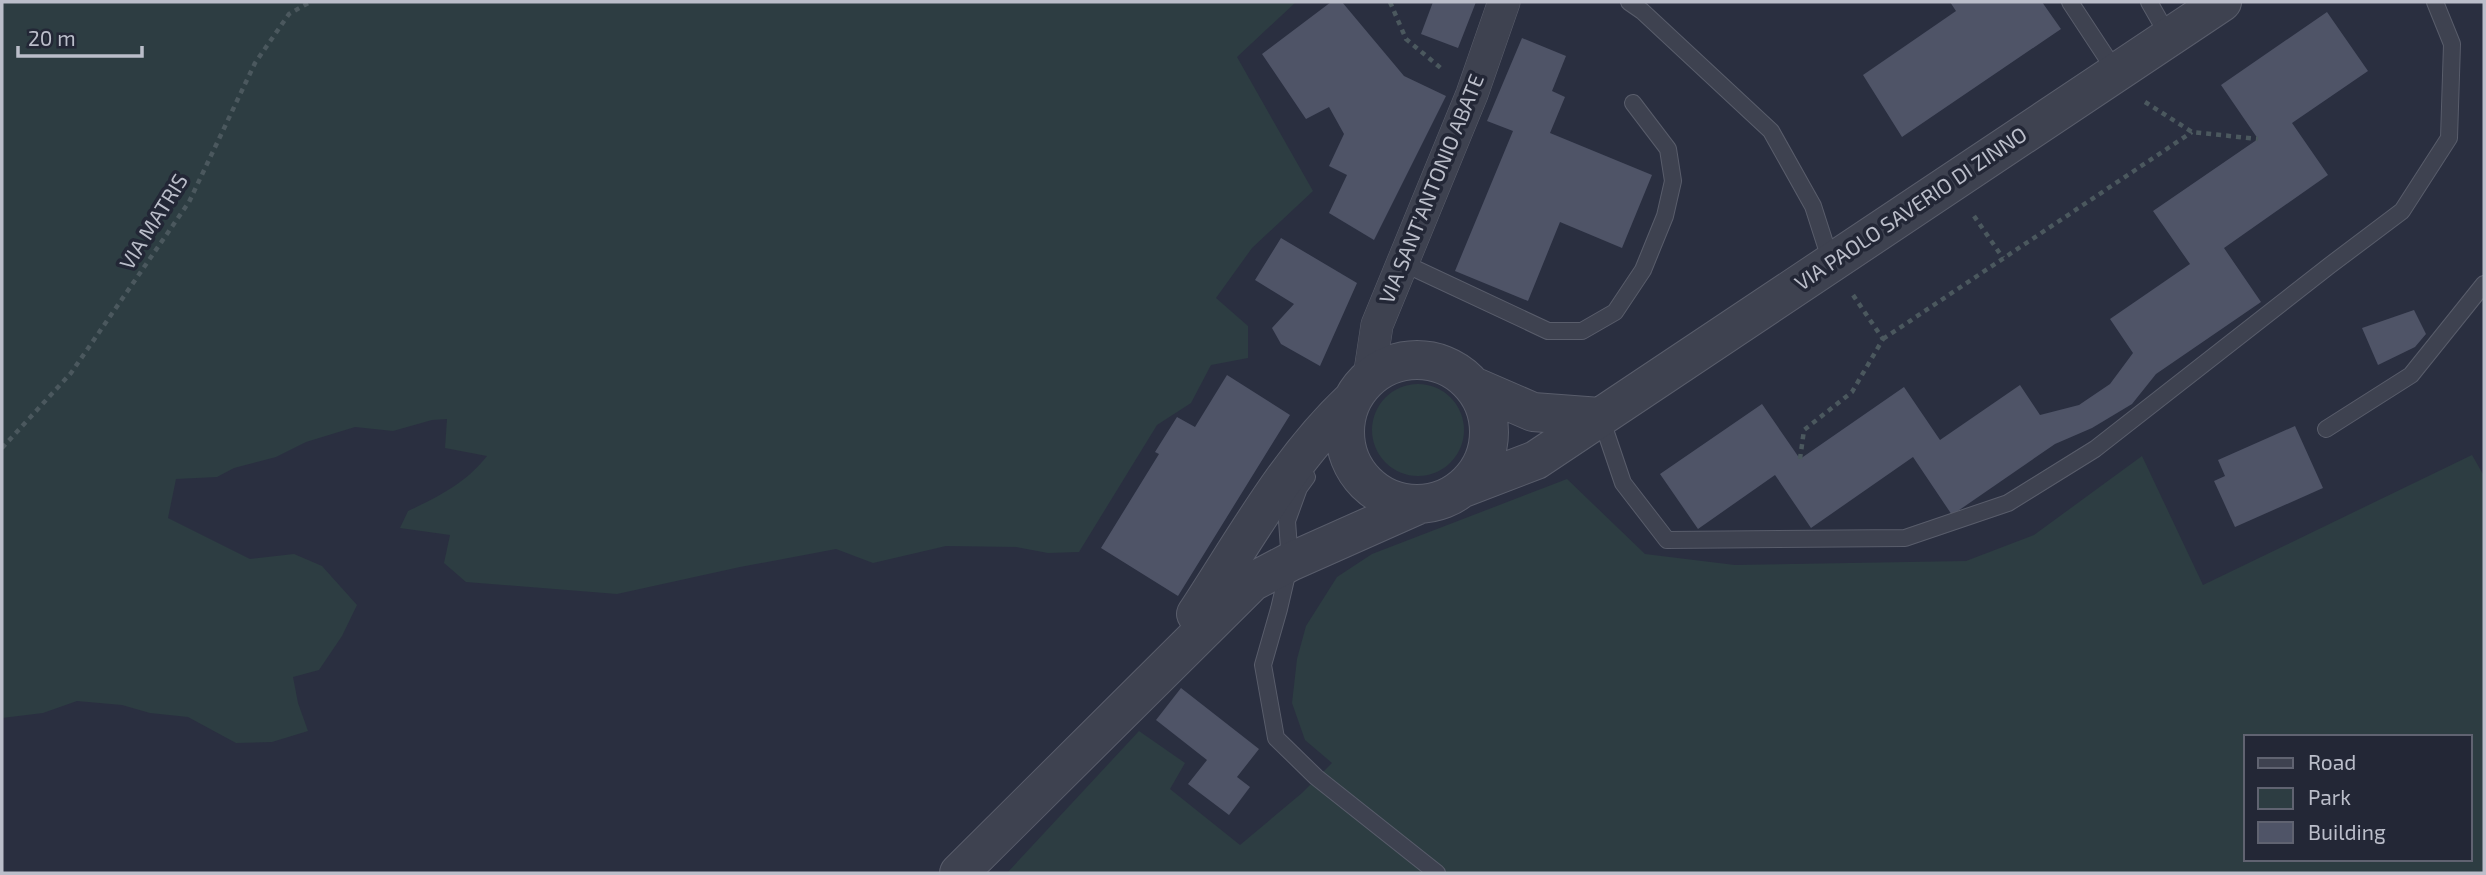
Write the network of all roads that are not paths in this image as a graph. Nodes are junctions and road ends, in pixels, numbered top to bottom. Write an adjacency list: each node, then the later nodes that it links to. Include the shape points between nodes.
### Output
1 (1504, 2): 11 (street, VIA SANT'ANTONIO ABATE)
2 (1629, 2): 10 (lane, via 1771,131 1813,206)
3 (2070, 2): 8 (lane)
4 (2149, 2): 7 (lane)
5 (2222, 2): 7 (street, VIA PAOLO SAVERIO DI ZINNO)
6 (2435, 2): 15 (lane, via 2452,44 2449,138 2402,211 2095,449 2008,503 1905,538 1667,540 1623,484)
7 (2169, 37): 8 (street, VIA PAOLO SAVERIO DI ZINNO)
8 (2116, 72): 10 (street, VIA PAOLO SAVERIO DI ZINNO)
9 (1633, 103): 11 (lane, via 1668,149 1673,181 1665,216 1643,270 1615,312 1582,331 1548,331)
10 (1831, 262): 15 (street, VIA PAOLO SAVERIO DI ZINNO)
11 (1403, 263): 14 (street, VIA SANT'ANTONIO ABATE, via 1377,325)
12 (2484, 284): 16 (lane, via 2411,375)
13 (1473, 386): 14 (street, via 1434,362 1411,360 1388,366); 15 (street, via 1533,412); 17 (street, via 1486,411 1489,439 1481,466)
14 (1356, 401): 18 (street, via 1349,455 1364,482 1389,499); 19 (lane, via 1299,488 1287,521); 20 (street, via 1325,425 1289,474)
15 (1600, 417): 17 (street, VIA PAOLO SAVERIO DI ZINNO, via 1536,460)
16 (2326, 429)
17 (1464, 488): 18 (street, via 1442,500)
18 (1418, 505): 19 (street)
19 (1290, 562): 20 (street, via 1252,582); 22 (lane, via 1263,665 1276,738 1316,777)
20 (1144, 691): 21 (street)
21 (959, 873)
22 (1437, 873)

